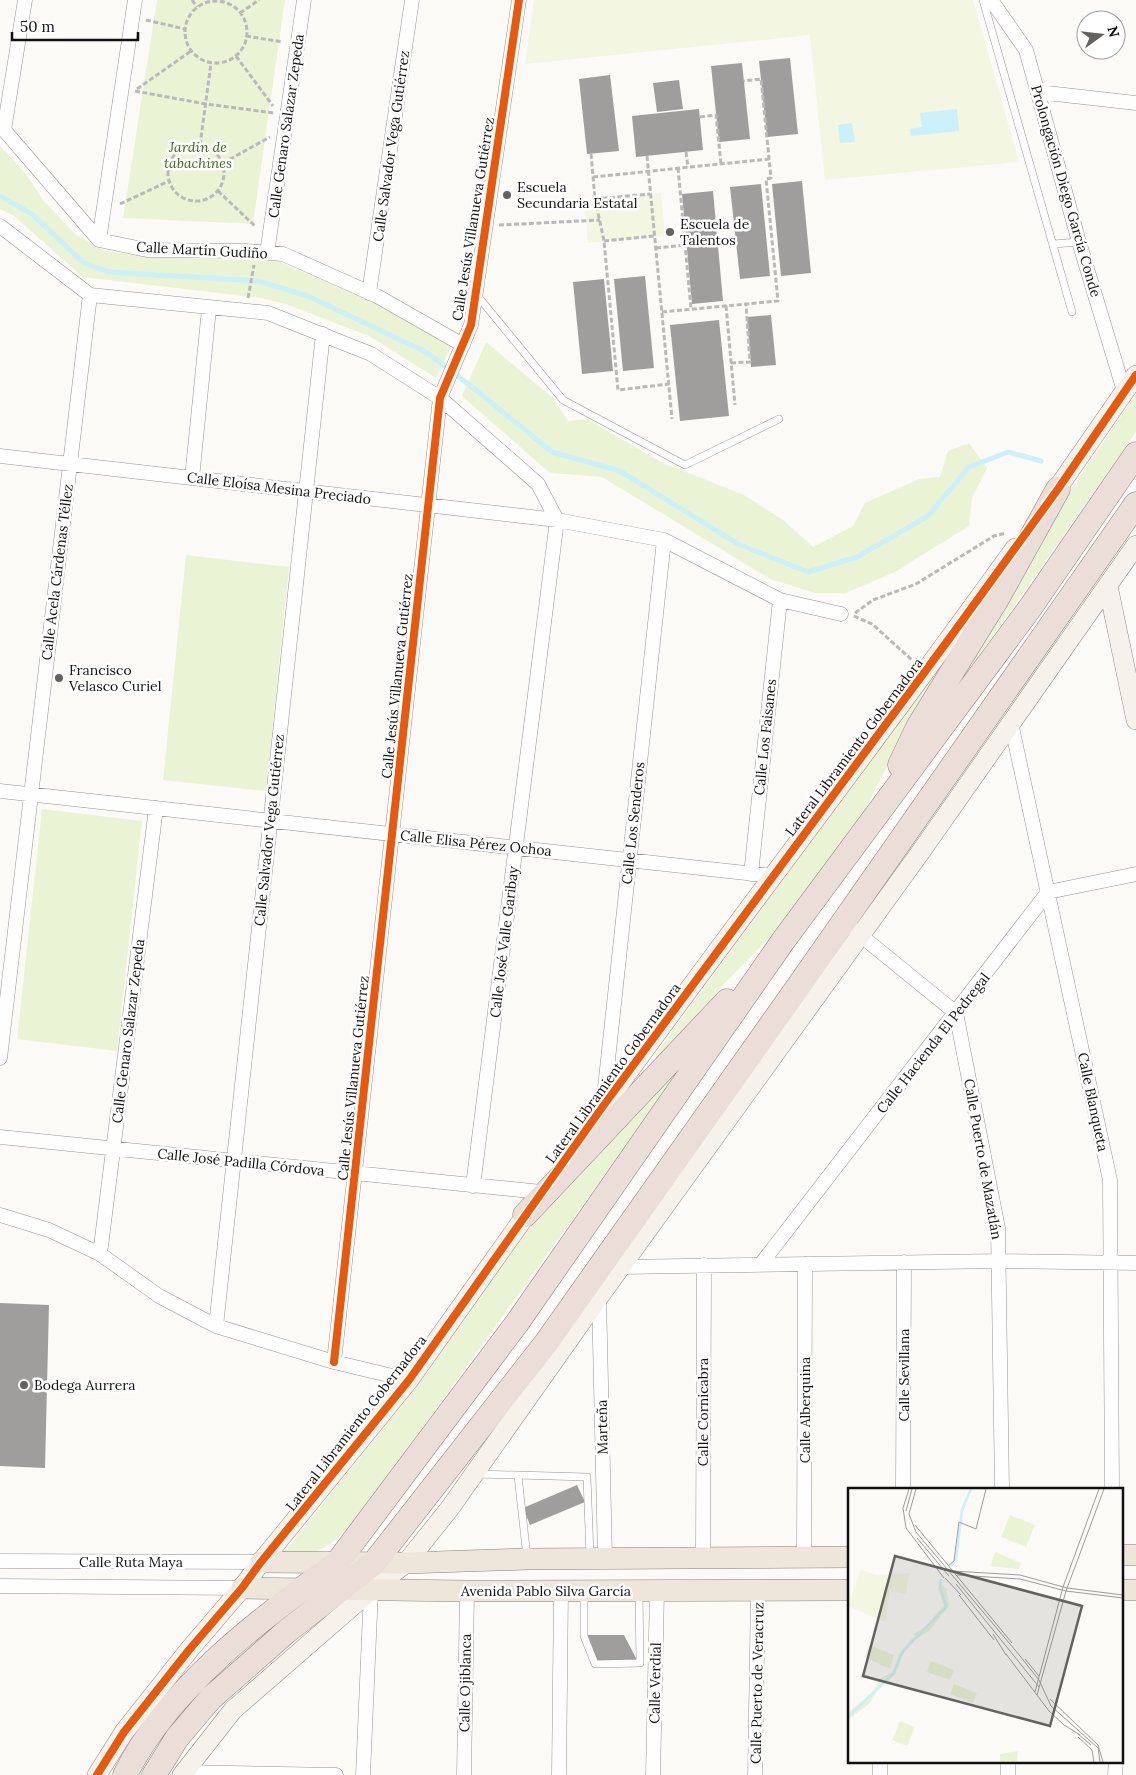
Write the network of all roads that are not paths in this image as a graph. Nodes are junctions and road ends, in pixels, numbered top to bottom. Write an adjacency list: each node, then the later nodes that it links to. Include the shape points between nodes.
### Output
1 (25, 0): 10 (street)
2 (135, 0): 12 (street)
3 (304, 0): 15 (street, Calle Genaro Salazar Zepeda)
4 (412, 0): 16 (street, Calle Salvador Vega Gutiérrez)
5 (518, 0): 17 (street, Calle Jesús Villanueva Gutiérrez)
6 (983, 0): 14 (lane)
7 (991, 0): 8 (street, Prolongación Diego García Conde, via 1026,50)
8 (1038, 92): 9 (street); 13 (street, Prolongación Diego García Conde)
9 (1136, 103)
10 (2, 130): 12 (street)
11 (0, 226): 18 (street)
12 (99, 240): 15 (street, Calle Martín Gudiño, via 147,250)
13 (1079, 242): 14 (lane); 24 (street, Prolongación Diego García Conde)
14 (1053, 244): 20 (lane)
15 (267, 253): 16 (street, Calle Martín Gudiño, via 283,254)
16 (369, 293): 22 (street, Calle Martín Gudiño)
17 (476, 294): 22 (street, Calle Jesús Villanueva Gutiérrez, via 471,325); 26 (lane, via 563,400 685,465)
18 (90, 295): 19 (street); 29 (street, Calle Acela Cárdenas Téllez)
19 (209, 308): 21 (street, via 268,313); 30 (street)
20 (1072, 312)
21 (323, 334): 25 (street, via 371,354); 32 (street, Calle Salvador Vega Gutiérrez)
22 (463, 345): 25 (street, Calle Jesús Villanueva Gutiérrez)
23 (1136, 374): 24 (street, Lateral Libramiento Gobernadora)
24 (1124, 391): 31 (street, Lateral Libramiento Gobernadora)
25 (443, 392): 34 (street, Calle Jesús Villanueva Gutiérrez); 35 (street, via 538,484)
26 (779, 419)
27 (1136, 454): 46 (highway, via 1030,608)
28 (0, 456): 29 (street, Calle Eloísa Mesina Preciado)
29 (70, 464): 30 (street, Calle Eloísa Mesina Preciado); 44 (street, Calle Acela Cárdenas Téllez)
30 (192, 478): 32 (street, Calle Eloísa Mesina Preciado)
31 (1058, 489): 46 (highway, via 997,599 918,727); 53 (street, Lateral Libramiento Gobernadora)
32 (306, 491): 34 (street, Calle Eloísa Mesina Preciado); 47 (street, Calle Salvador Vega Gutiérrez)
33 (1136, 504): 55 (highway)
34 (429, 505): 35 (street, Calle Eloísa Mesina Preciado); 48 (street, Calle Jesús Villanueva Gutiérrez)
35 (557, 520): 36 (street, Calle Eloísa Mesina Preciado); 49 (street, Calle José Valle Garibay)
36 (664, 540): 39 (street, Calle Eloísa Mesina Preciado); 50 (street, Calle Los Senderos)
37 (1136, 545): 38 (street)
38 (1108, 586): 41 (street); 42 (street)
39 (780, 600): 40 (street, Calle Eloísa Mesina Preciado); 51 (street, Calle Los Faisanes)
40 (841, 614)
41 (1136, 720)
42 (1011, 723): 54 (street, Calle Blanqueta); 56 (street)
43 (0, 791): 44 (street, Calle Elisa Pérez Ochoa)
44 (31, 794): 45 (street, Calle Elisa Pérez Ochoa); 59 (street, Calle Acela Cárdenas Téllez)
45 (156, 808): 47 (street, Calle Elisa Pérez Ochoa); 62 (street, Calle Genaro Salazar Zepeda)
46 (879, 813): 57 (highway)
47 (270, 821): 48 (street, Calle Elisa Pérez Ochoa); 63 (street, Calle Salvador Vega Gutiérrez)
48 (392, 834): 49 (street, Calle Elisa Pérez Ochoa); 64 (street, Calle Jesús Villanueva Gutiérrez)
49 (516, 848): 50 (street, Calle Elisa Pérez Ochoa); 65 (street, Calle José Valle Garibay)
50 (629, 860): 51 (street, Calle Elisa Pérez Ochoa); 60 (street, Calle Los Senderos)
51 (751, 874): 53 (street, Calle Elisa Pérez Ochoa)
52 (1136, 874): 54 (street)
53 (773, 876): 60 (street, Lateral Libramiento Gobernadora)
54 (1048, 892): 58 (street, Calle Hacienda El Pedregal); 72 (street, Calle Blanqueta, via 1110,1180)
55 (843, 921): 56 (street); 95 (highway, via 546,1343)
56 (861, 935): 58 (street); 77 (street)
57 (783, 941): 68 (highway); 94 (highway, via 517,1323)
58 (956, 1013): 70 (street, Calle Puerto de Mazatlán, via 998,1228); 74 (street, Calle Hacienda El Pedregal)
59 (0, 1058)
60 (603, 1106): 66 (street, Lateral Libramiento Gobernadora)
61 (0, 1136): 62 (street, Calle José Padilla Córdova)
62 (113, 1148): 63 (street, Calle José Padilla Córdova); 69 (street, Calle Genaro Salazar Zepeda)
63 (233, 1161): 64 (street, Calle José Padilla Córdova); 79 (street, Calle Salvador Vega Gutiérrez)
64 (355, 1173): 65 (street, Calle José Padilla Córdova); 80 (street, Calle Jesús Villanueva Gutiérrez)
65 (473, 1186): 66 (street, Calle José Padilla Córdova)
66 (541, 1192): 68 (street, Lateral Libramiento Gobernadora)
67 (0, 1215): 69 (street, via 49,1230)
68 (526, 1215): 81 (street, Lateral Libramiento Gobernadora)
69 (100, 1254): 79 (street, via 159,1296)
70 (999, 1261): 71 (street); 72 (street); 85 (street, Calle Puerto de Mazatlán)
71 (904, 1262): 75 (street); 84 (street, Calle Sevillana)
72 (1111, 1263): 73 (street); 86 (street, Calle Blanqueta)
73 (1136, 1263)
74 (761, 1264): 75 (street); 76 (street)
75 (805, 1264): 87 (street, Calle Alberquina)
76 (704, 1266): 77 (street); 90 (street, Calle Cornicabra)
77 (621, 1267): 78 (street)
78 (599, 1297): 82 (street); 89 (street, Marteña)
79 (216, 1326): 80 (street)
80 (334, 1362): 81 (street)
81 (409, 1380): 93 (street, Lateral Libramiento Gobernadora)
82 (474, 1474): 83 (lane); 96 (street)
83 (518, 1476): 89 (lane, via 587,1477); 91 (lane)
84 (903, 1488)
85 (1002, 1488)
86 (1112, 1488)
87 (804, 1557): 88 (main road); 90 (main road)
88 (848, 1557)
89 (597, 1558): 90 (main road); 91 (main road)
90 (702, 1558)
91 (527, 1559): 96 (main road)
92 (0, 1561): 93 (street, Calle Ruta Maya)
93 (261, 1562): 94 (main road); 98 (street, Lateral Libramiento Gobernadora)
94 (337, 1563): 95 (main road); 99 (highway)
95 (374, 1563): 96 (main road); 100 (highway)
96 (406, 1563): 101 (street)
97 (0, 1586): 98 (street, Calle Ruta Maya)
98 (242, 1588): 99 (main road, Avenida Pablo Silva García); 112 (street, Lateral Libramiento Gobernadora, via 124,1732)
99 (301, 1589): 100 (main road, Avenida Pablo Silva García); 113 (highway, via 229,1648 178,1698 135,1756)
100 (343, 1589): 101 (main road, Avenida Pablo Silva García); 114 (highway, via 286,1632 211,1698 177,1738)
101 (371, 1590): 103 (main road, Avenida Pablo Silva García); 111 (street, via 233,1710); 116 (street)
102 (848, 1590): 107 (main road, Avenida Pablo Silva García)
103 (466, 1591): 104 (main road, Avenida Pablo Silva García); 117 (street, Calle Ojiblanca)
104 (561, 1591): 105 (main road, Avenida Pablo Silva García); 118 (street)
105 (584, 1591): 106 (main road, Avenida Pablo Silva García); 106 (lane, via 584,1636 595,1664 640,1663)
106 (648, 1591): 107 (main road, Avenida Pablo Silva García); 119 (street, Calle Verdial)
107 (758, 1591): 120 (street, Calle Puerto de Veracruz)
108 (880, 1762): 121 (street)
109 (1008, 1762): 122 (street)
110 (1116, 1762): 123 (street)
111 (183, 1773): 115 (street)
112 (97, 1775)
113 (126, 1775)
114 (154, 1775)
115 (336, 1775)
116 (363, 1775)
117 (464, 1775)
118 (559, 1775)
119 (653, 1775)
120 (755, 1775)
121 (880, 1775)
122 (1008, 1775)
123 (1115, 1775)

